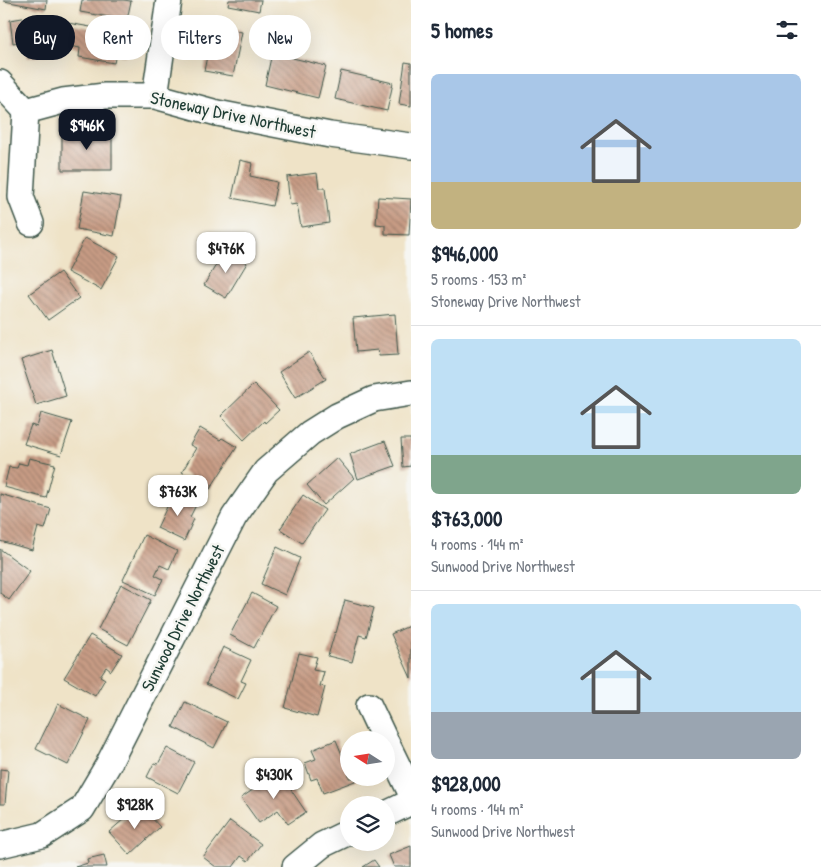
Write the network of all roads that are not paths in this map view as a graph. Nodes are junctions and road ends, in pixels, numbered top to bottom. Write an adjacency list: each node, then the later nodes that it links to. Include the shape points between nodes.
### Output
1 (169, 0): 3 (street)
2 (0, 83): 4 (street)
3 (155, 96): 4 (street, Stoneway Drive Northwest, via 105,96); 5 (street, Stoneway Drive Northwest, via 226,115 330,135)
4 (26, 111): 6 (street, via 21,197)
5 (411, 146)
6 (31, 223)
7 (411, 393): 15 (street, Sunwood Drive Northwest, via 374,399 337,416 310,433 266,471 234,517 108,765 82,809 42,835)
8 (369, 706): 9 (street)
9 (381, 731)
10 (395, 760): 11 (street)
11 (411, 793)
12 (411, 802): 13 (street)
13 (395, 810)
14 (340, 836): 16 (street, via 322,845)
15 (0, 845)
16 (294, 867)

